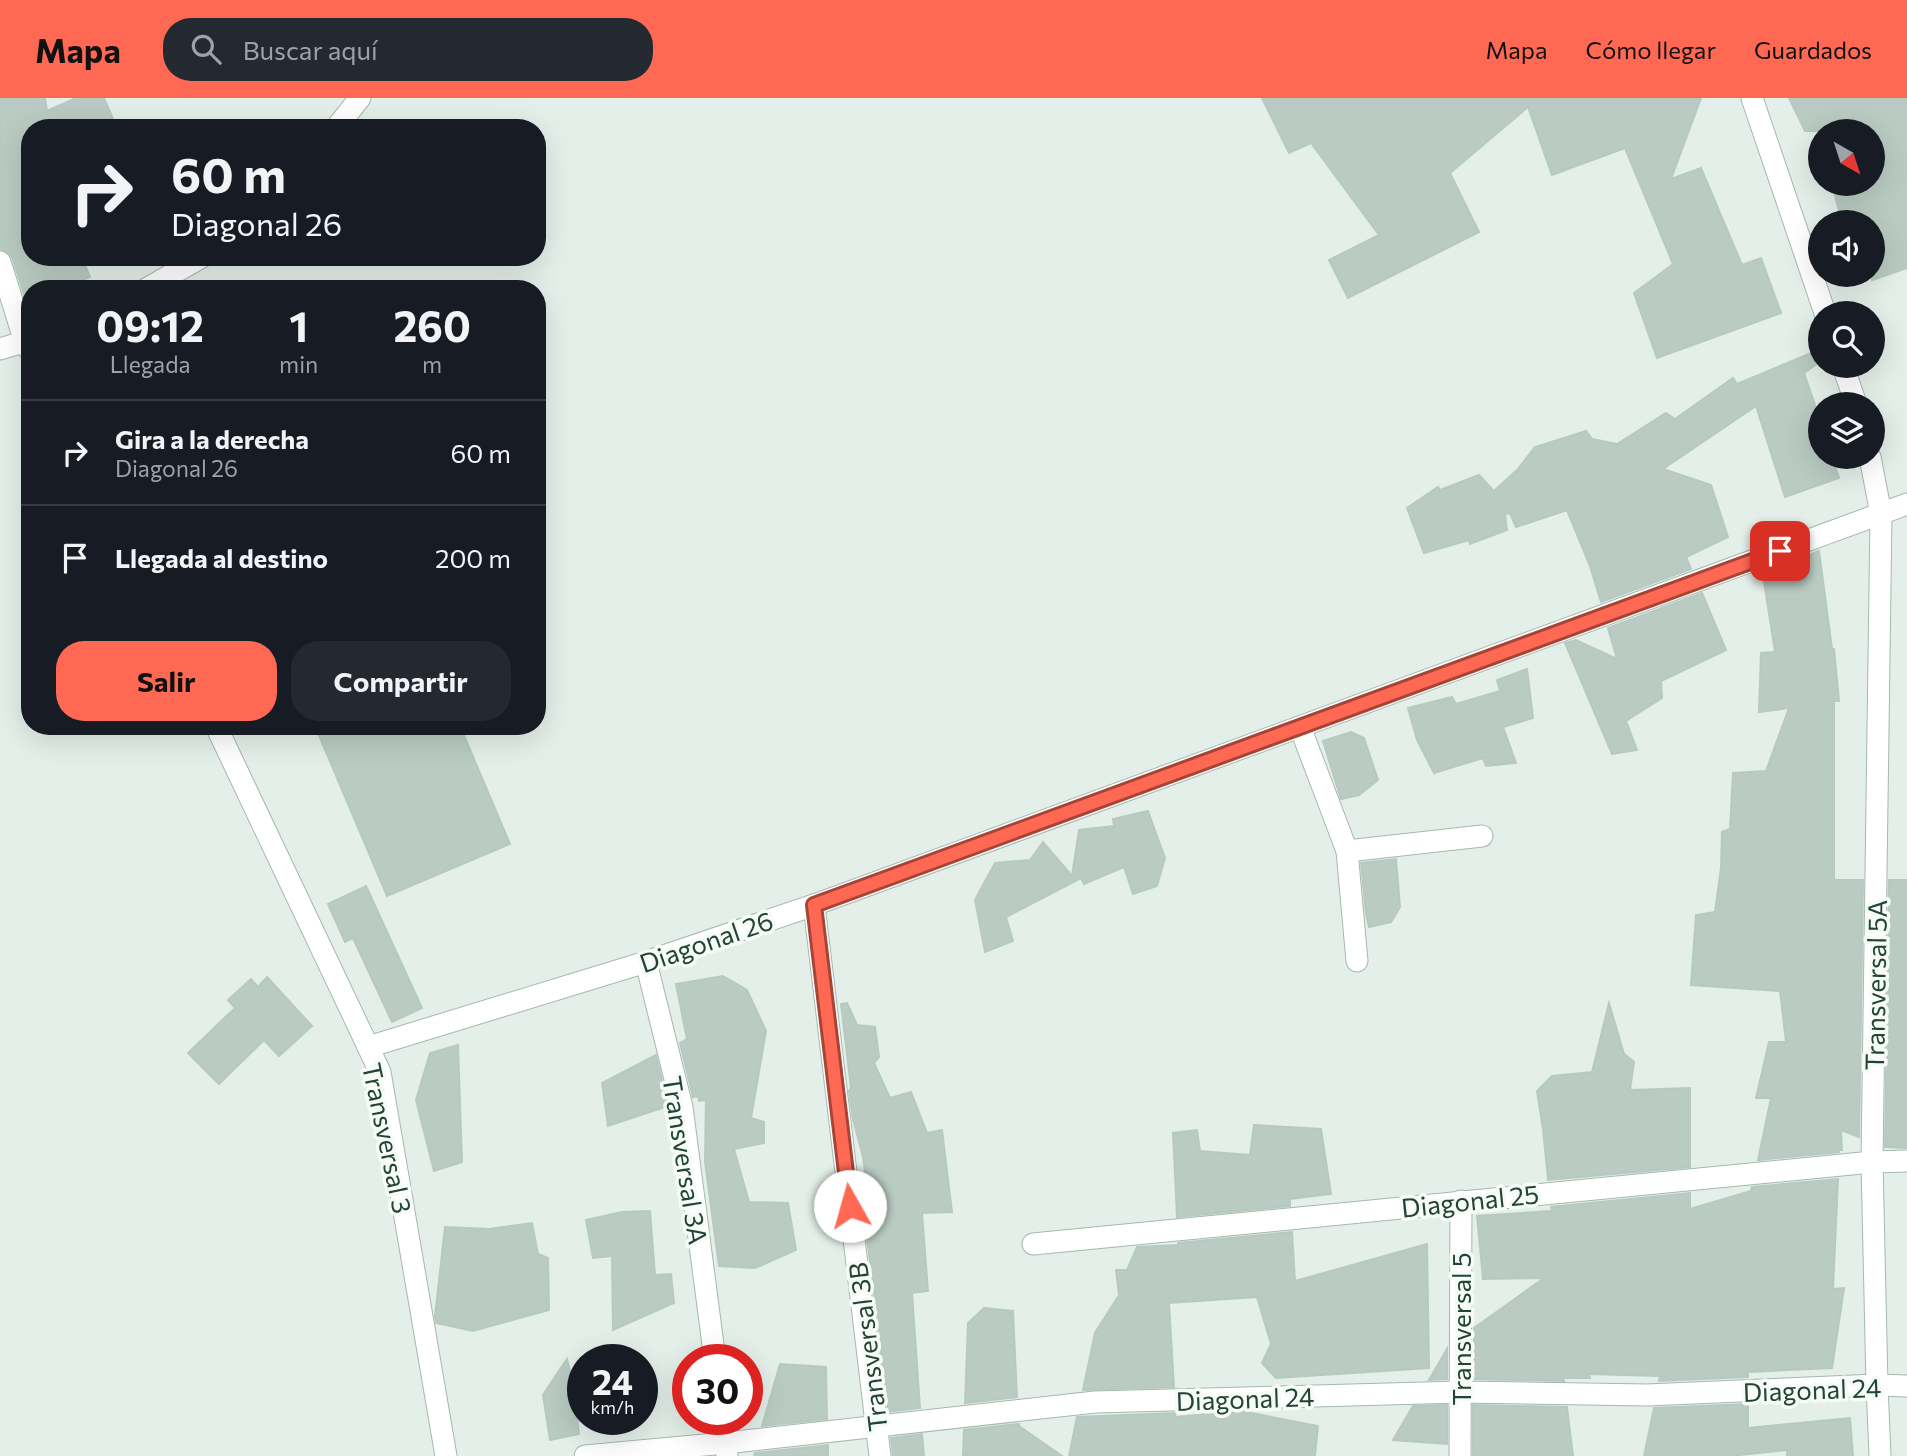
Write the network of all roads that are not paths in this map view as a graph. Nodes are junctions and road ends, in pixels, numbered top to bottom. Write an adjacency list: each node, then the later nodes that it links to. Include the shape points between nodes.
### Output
1 (360, 98): 3 (street)
2 (1752, 98): 7 (street)
3 (343, 119)
4 (0, 262): 8 (street)
5 (186, 266): 6 (street)
6 (162, 280)
7 (1821, 301)
8 (21, 324)
9 (21, 345): 10 (street)
10 (0, 349)
11 (1872, 469): 13 (street, Transversal 5A)
12 (1907, 504): 13 (street, Diagonal 26)
13 (1881, 514): 14 (street, Diagonal 26); 23 (street, Transversal 5A)
14 (1300, 727): 17 (street); 18 (street, Diagonal 26)
15 (220, 735): 21 (street, Transversal 3)
16 (1482, 836): 17 (street)
17 (1347, 851): 19 (street)
18 (814, 905): 20 (street, Diagonal 26); 30 (street, Transversal 3B)
19 (1357, 961)
20 (646, 962): 21 (street, Diagonal 26); 26 (street, Transversal 3A, via 682,1107)
21 (368, 1047): 32 (street, Transversal 3, via 380,1072)
22 (1907, 1161): 23 (street, Diagonal 25)
23 (1872, 1162): 24 (street, Diagonal 25); 27 (street, Transversal 5A)
24 (1461, 1201): 25 (street, Diagonal 25); 29 (street, Transversal 5)
25 (1033, 1244)
26 (713, 1344)
27 (1877, 1385): 28 (street, Diagonal 24); 29 (street, Diagonal 24, via 1647,1395); 36 (street, Transversal 5A)
28 (1907, 1386)
29 (1460, 1392): 30 (street, Diagonal 24, via 1095,1402); 35 (street, Transversal 5)
30 (876, 1425): 31 (street, Diagonal 24); 34 (street, Transversal 3B)
31 (726, 1449): 33 (street, Diagonal 24)
32 (446, 1456)
33 (585, 1456)
34 (880, 1456)
35 (1460, 1456)
36 (1880, 1456)

